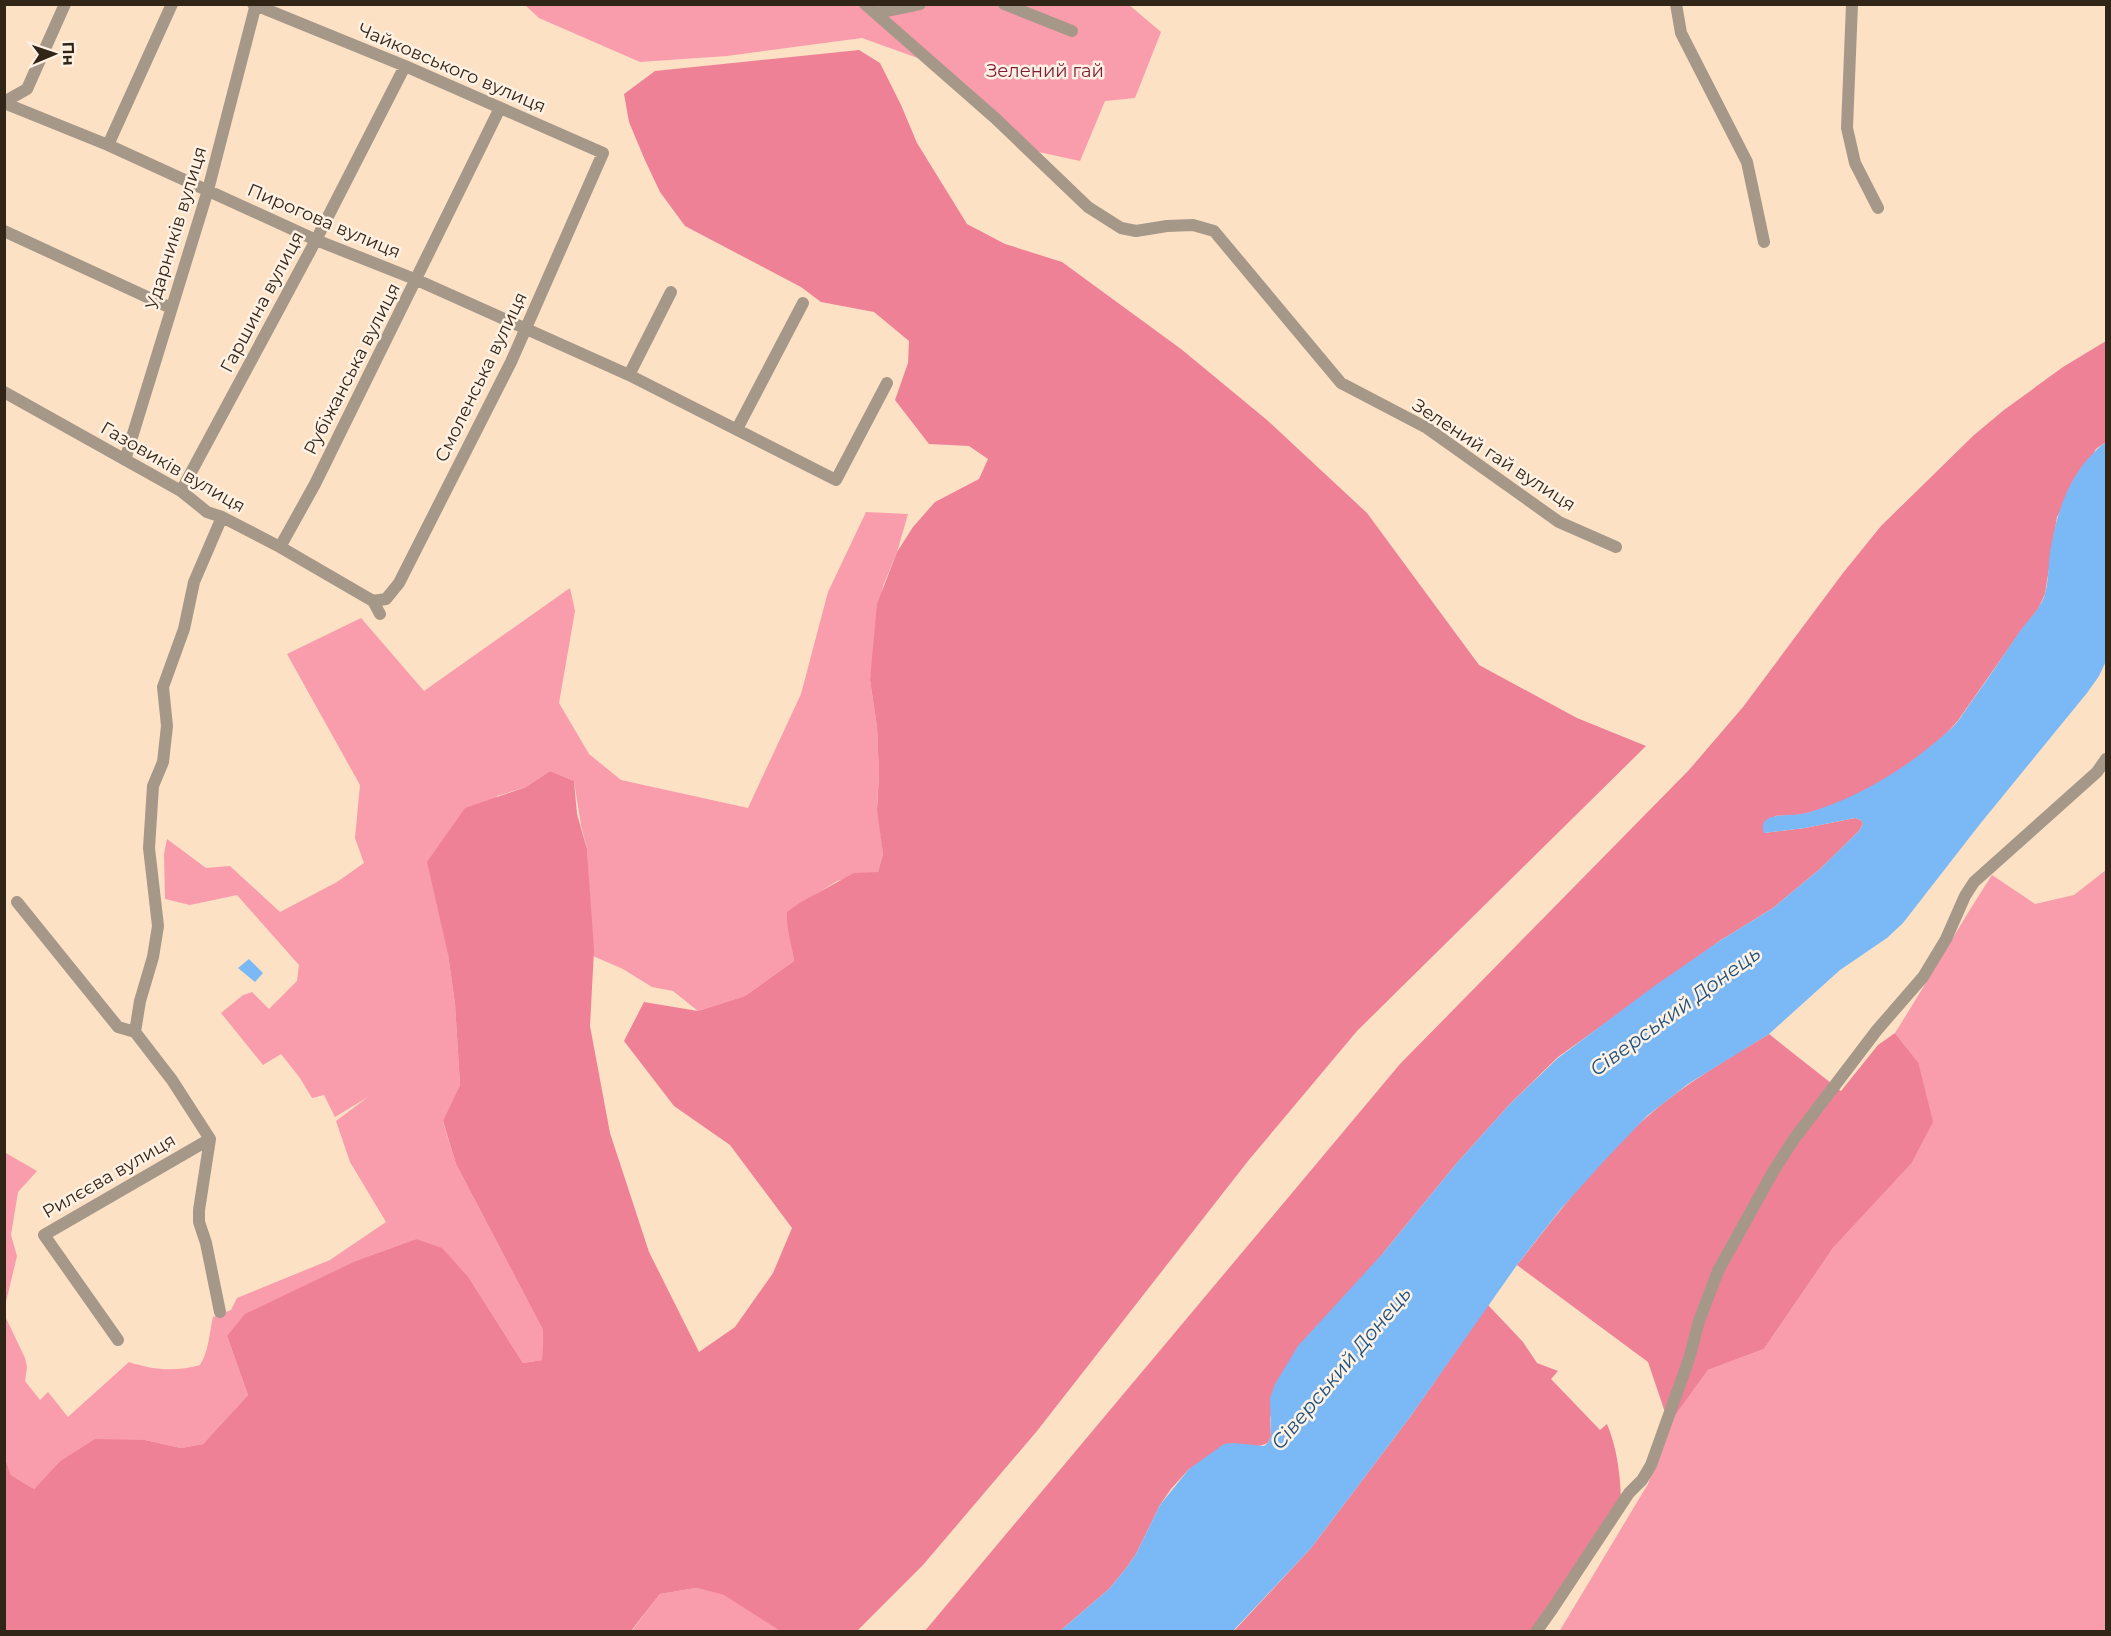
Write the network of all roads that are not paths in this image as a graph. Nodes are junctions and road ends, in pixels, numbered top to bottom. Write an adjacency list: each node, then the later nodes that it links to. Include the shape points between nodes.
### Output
1 (64, 4): 12 (street, via 27,89)
2 (172, 4): 14 (street)
3 (865, 4): 9 (street, Зелений гай вулиця)
4 (920, 4): 9 (street)
5 (1004, 4): 10 (street)
6 (1676, 4): 20 (street, via 1681,33 1747,162)
7 (1852, 4): 17 (street, via 1847,128 1855,163)
8 (255, 5): 11 (street, Чайковського вулиця); 16 (street, Ударників вулиця)
9 (876, 13): 34 (street, Зелений гай вулиця, via 1088,207 1121,228 1136,231 1193,225 1214,231 1341,383 1427,428 1559,522)
10 (1072, 31)
11 (405, 66): 13 (street, Чайковського вулиця); 19 (street, Гаршина вулиця)
12 (4, 103): 14 (street, Пирогова вулиця)
13 (500, 108): 15 (street, Чайковського вулиця); 21 (street, Рубіжанська вулиця)
14 (108, 145): 16 (street, Пирогова вулиця)
15 (603, 153): 25 (street, Смоленська вулиця)
16 (208, 190): 19 (street, Пирогова вулиця); 24 (street, Ударників вулиця)
17 (1878, 208)
18 (4, 231): 24 (street)
19 (316, 240): 21 (street, Пирогова вулиця); 31 (street, Гаршина вулиця)
20 (1764, 242)
21 (417, 280): 25 (street, Пирогова вулиця); 33 (street, Рубіжанська вулиця)
22 (671, 292): 26 (street)
23 (802, 303): 29 (street)
24 (171, 308): 30 (street, Ударників вулиця)
25 (526, 330): 26 (street, Пирогова вулиця); 35 (street, Смоленська вулиця, via 399,583 386,599)
26 (629, 375): 29 (street, Пирогова вулиця)
27 (887, 383): 29 (street, Пирогова вулиця, via 836,480)
28 (4, 392): 30 (street, Газовиків вулиця)
29 (737, 429)
30 (125, 460): 31 (street, Газовиків вулиця)
31 (182, 491): 32 (street, Газовиків вулиця, via 207,512)
32 (222, 517): 33 (street, Газовиків вулиця); 39 (street, via 194,582 184,629 163,687 167,726 163,762 153,786 149,848 158,926)
33 (280, 547): 35 (street, Газовиків вулиця)
34 (1616, 547)
35 (373, 601): 36 (street)
36 (380, 614)
37 (2106, 759): 43 (street, via 1974,882 1923,977 1794,1139 1718,1271 1651,1465)
38 (17, 902): 39 (street, via 118,1027)
39 (135, 1032): 40 (street)
40 (210, 1139): 41 (street, via 199,1222); 42 (street, Рилєєва вулиця, via 44,1235)
41 (220, 1312)
42 (118, 1340)
43 (1536, 1632)

